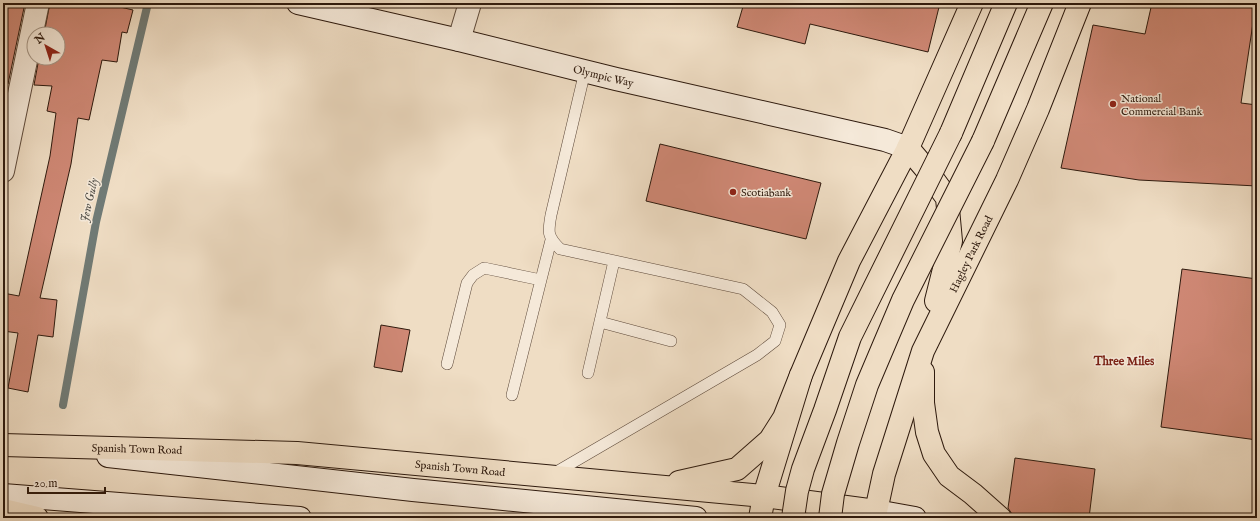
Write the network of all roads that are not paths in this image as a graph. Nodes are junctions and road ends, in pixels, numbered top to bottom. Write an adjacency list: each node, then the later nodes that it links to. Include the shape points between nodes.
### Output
1 (38, 3): 11 (main road)
2 (298, 3): 8 (main road, Olympic Way)
3 (470, 3): 8 (main road)
4 (972, 3): 10 (main road)
5 (1006, 3): 33 (main road, bridge, via 951,133 850,337 803,469)
6 (1042, 3): 34 (main road, bridge, via 983,141 904,300 870,378 833,494)
7 (1080, 3): 17 (main road, Hagley Park Road, via 1007,180)
8 (459, 40): 9 (main road, Olympic Way)
9 (585, 71): 10 (main road, Olympic Way, via 885,140); 12 (lane, via 551,215)
10 (908, 148): 17 (main road, via 947,198 951,241); 20 (main road, via 849,261)
11 (3, 171)
12 (551, 240): 13 (lane, via 560,249); 14 (lane)
13 (614, 261): 15 (lane); 23 (lane, via 743,289 772,312 780,325 775,341 757,355)
14 (540, 280): 18 (lane, via 484,268 472,275 467,283); 21 (lane)
15 (600, 322): 16 (lane); 19 (lane)
16 (672, 341)
17 (923, 350): 28 (main road, Hagley Park Road, via 884,474); 36 (main road, via 926,432 934,454 949,476)
18 (447, 364)
19 (588, 373)
20 (801, 375): 24 (main road, via 784,418 770,440 737,469 683,482); 26 (main road)
21 (512, 395)
22 (3, 445): 23 (main road, Spanish Town Road, via 297,453); 31 (main road, Spanish Town Road)
23 (549, 476): 24 (main road, Spanish Town Road)
24 (614, 483): 26 (main road, Spanish Town Road)
25 (3, 495): 30 (main road)
26 (764, 496): 28 (main road, Spanish Town Road); 32 (main road)
27 (3, 510): 29 (main road)
28 (875, 514): 35 (main road, Spanish Town Road)
29 (37, 518)
30 (300, 518)
31 (696, 518)
32 (760, 518)
33 (794, 518)
34 (830, 518)
35 (915, 518)
36 (1000, 518)

